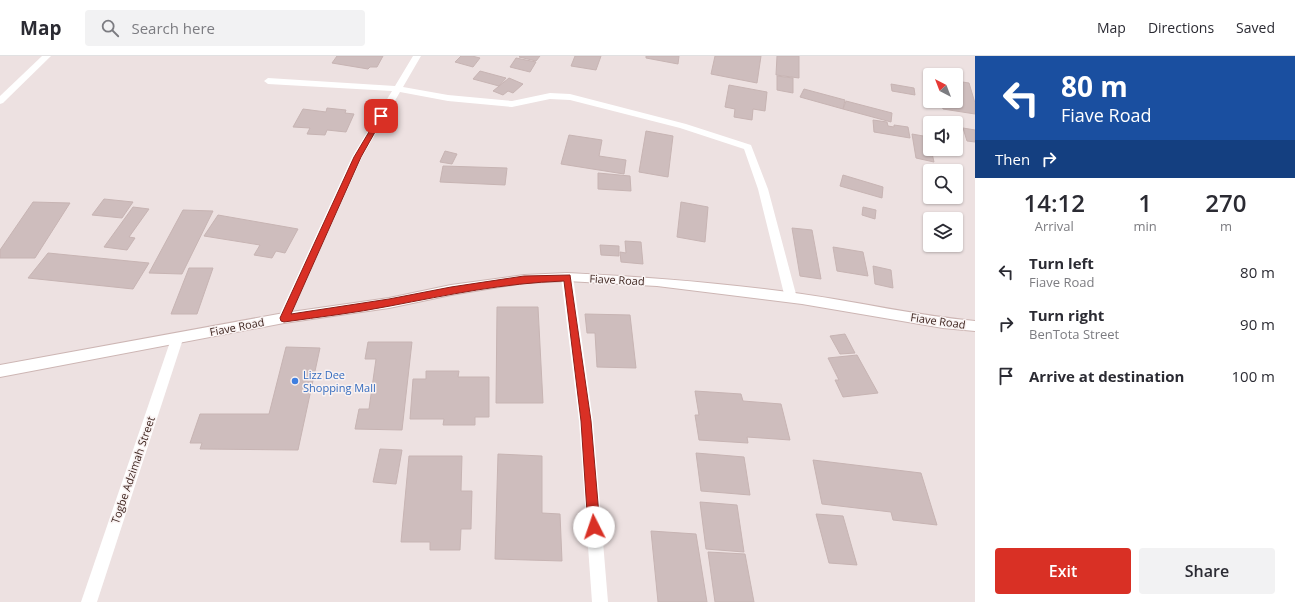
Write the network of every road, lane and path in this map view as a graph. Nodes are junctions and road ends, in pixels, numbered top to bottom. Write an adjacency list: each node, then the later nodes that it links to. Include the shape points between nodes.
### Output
1 (47, 56): 5 (street)
2 (417, 56): 4 (street)
3 (268, 81): 4 (street)
4 (397, 89): 7 (street, via 448,98 512,104 550,96 570,96 683,126 748,147 763,189); 8 (street, via 357,157)
5 (0, 102)
6 (567, 278): 7 (street, Fiave Road, via 657,282); 8 (street, Fiave Road, via 524,279 389,303); 13 (street, via 586,421)
7 (791, 298): 9 (street, Fiave Road)
8 (284, 318): 10 (street, Fiave Road)
9 (975, 326)
10 (177, 339): 11 (street, Fiave Road); 12 (street, Togbe Adzimah Street)
11 (0, 371)
12 (89, 602)
13 (600, 602)

